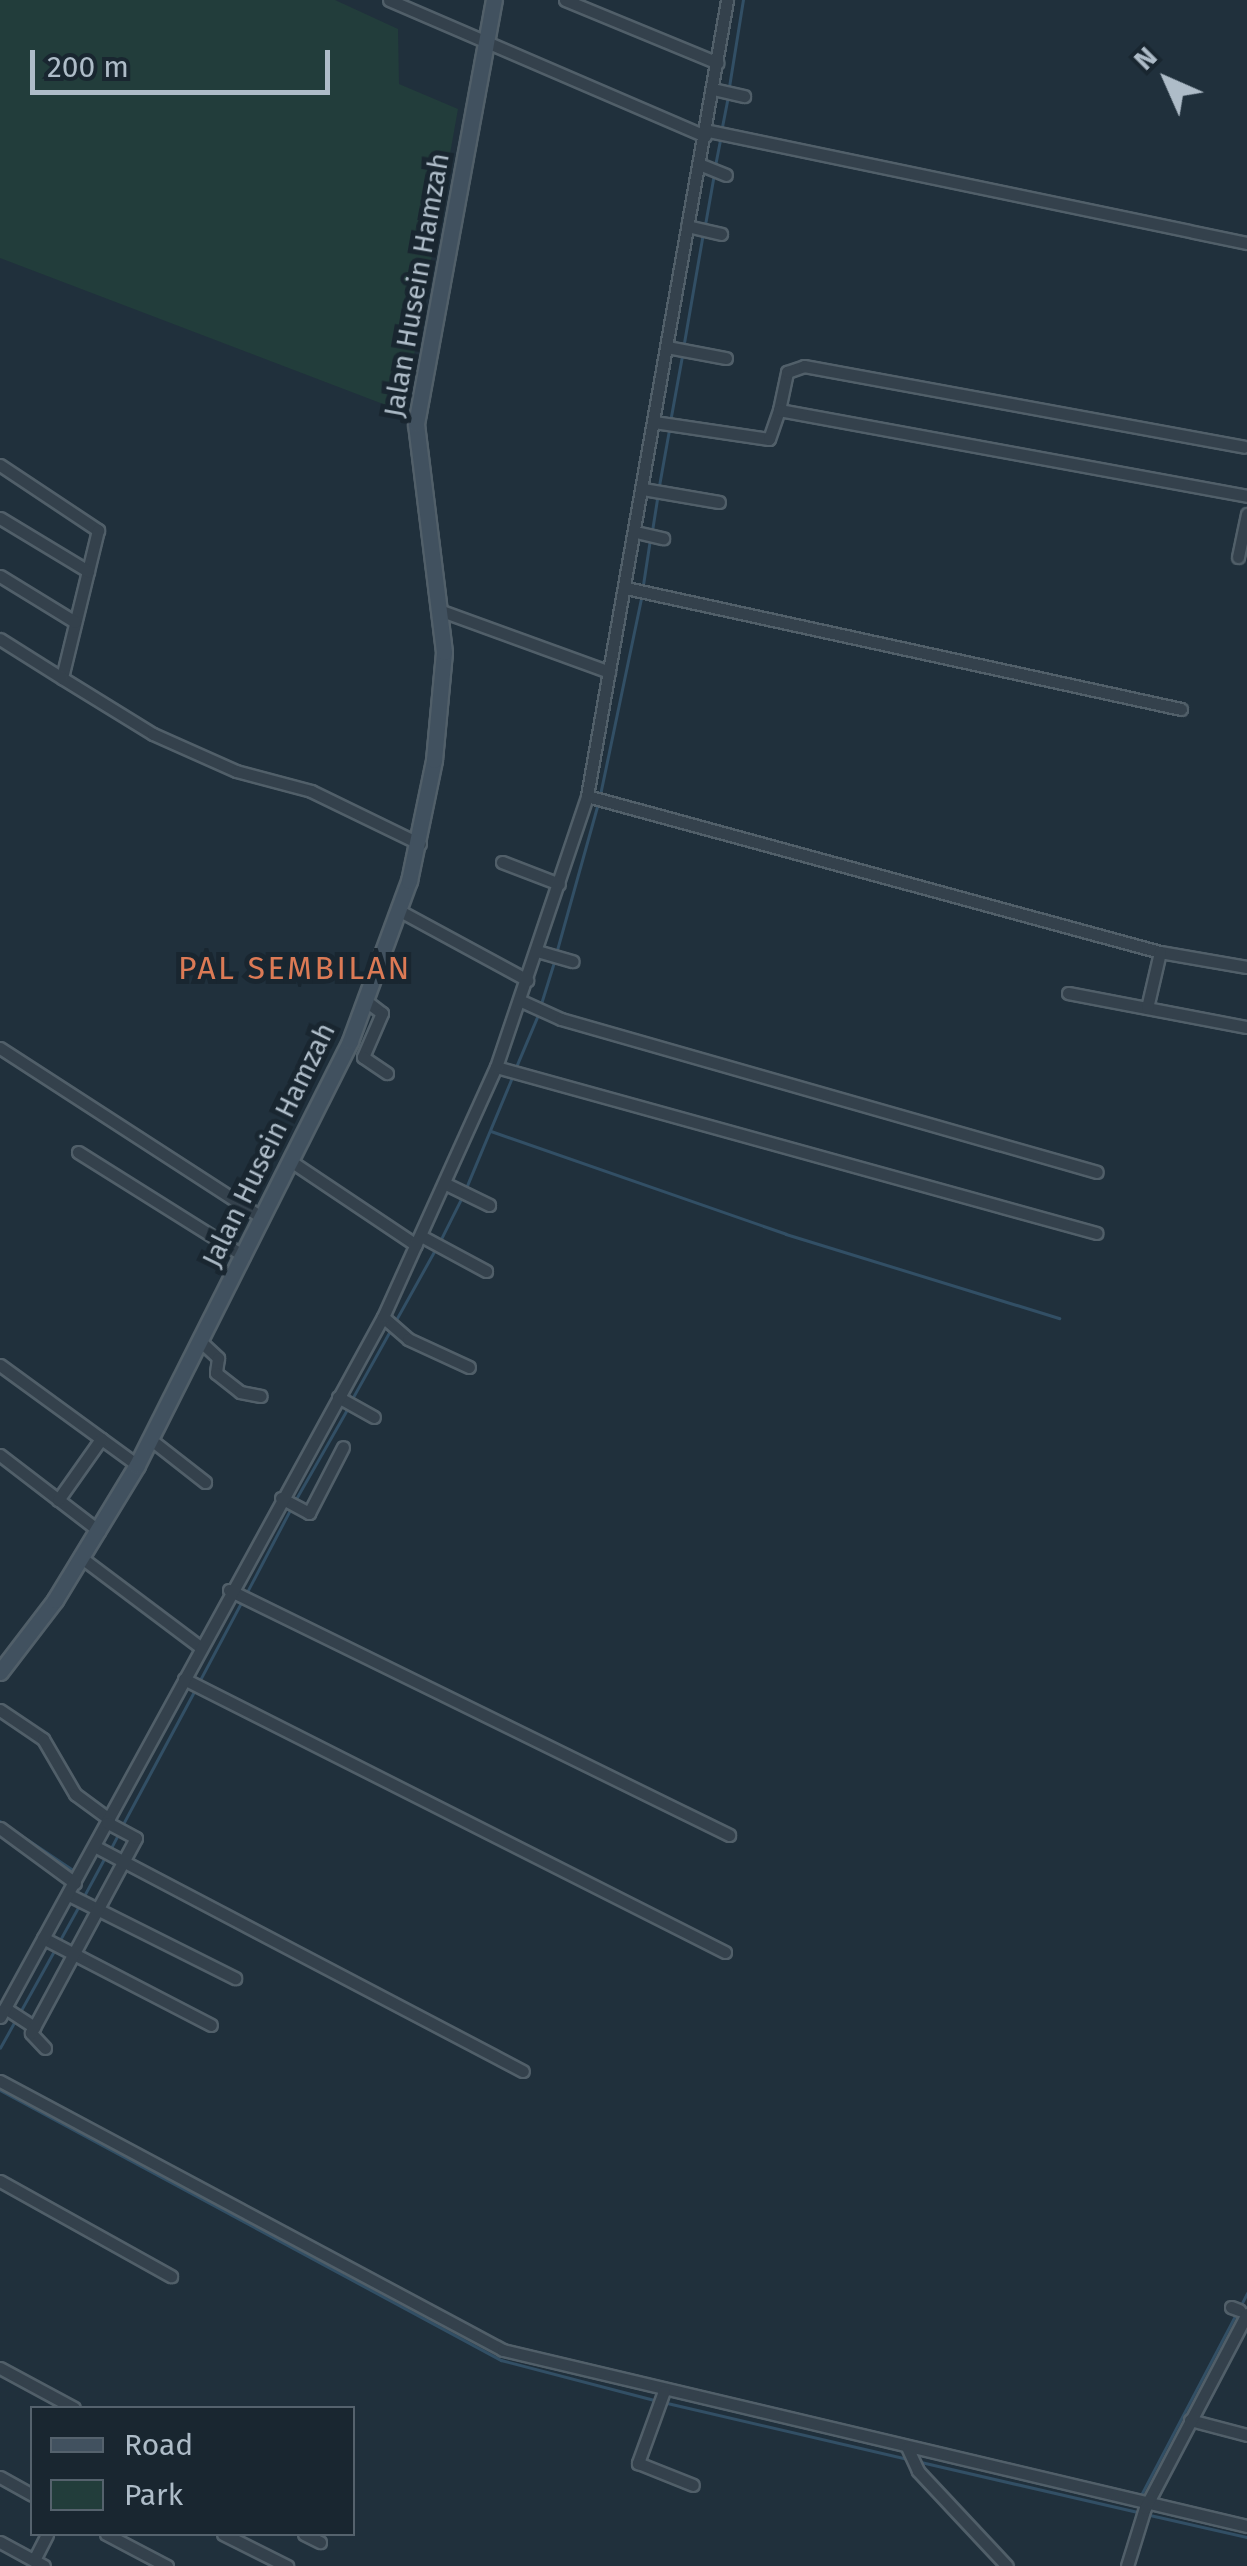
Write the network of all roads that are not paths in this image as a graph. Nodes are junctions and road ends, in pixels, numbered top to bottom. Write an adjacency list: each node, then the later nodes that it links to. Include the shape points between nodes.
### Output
1 (389, 0): 5 (street)
2 (494, 0): 5 (street, Jalan Husein Hamzah)
3 (565, 0): 6 (street)
4 (728, 0): 6 (street)
5 (486, 42): 9 (street); 32 (street, Jalan Husein Hamzah, via 416,424)
6 (718, 62): 7 (street)
7 (717, 90): 8 (street); 9 (street)
8 (741, 96)
9 (707, 133): 10 (street); 14 (street)
10 (700, 165): 11 (street); 12 (street)
11 (722, 173)
12 (689, 227): 13 (street); 15 (street)
13 (718, 234)
14 (1247, 243)
15 (670, 347): 16 (street); 18 (street)
16 (726, 358)
17 (779, 410): 18 (street, via 772,439); 19 (street, via 787,372 804,366); 22 (street)
18 (658, 423): 21 (street)
19 (1244, 447)
20 (0, 465): 29 (street, via 96,526)
21 (646, 490): 23 (street); 26 (street)
22 (1247, 496)
23 (718, 502)
24 (0, 518): 29 (street)
25 (1246, 523): 28 (street)
26 (640, 533): 27 (street); 31 (street)
27 (662, 538)
28 (1238, 557)
29 (88, 571): 33 (street)
30 (0, 576): 33 (street)
31 (627, 588): 35 (street); 37 (street)
32 (440, 610): 35 (street); 39 (street, Jalan Husein Hamzah, via 443,695)
33 (75, 622): 36 (street)
34 (0, 639): 36 (street)
35 (610, 672): 38 (street)
36 (62, 678): 39 (street, via 153,734 236,771 311,791)
37 (1181, 708)
38 (587, 796): 41 (street); 44 (street)
39 (420, 844): 42 (street, Jalan Husein Hamzah)
40 (502, 862): 41 (street)
41 (559, 884): 43 (street)
42 (400, 911): 47 (street); 49 (street, Jalan Husein Hamzah)
43 (538, 951): 45 (street); 47 (street)
44 (1160, 952): 46 (street); 51 (street)
45 (573, 961)
46 (1247, 967)
47 (526, 980): 50 (street)
48 (1068, 993): 51 (street)
49 (366, 1001): 55 (street, via 382,1013 362,1058); 57 (street, Jalan Husein Hamzah)
50 (520, 1001): 54 (street); 58 (street)
51 (1146, 1008): 52 (street)
52 (1247, 1027)
53 (0, 1048): 61 (street)
54 (498, 1067): 59 (street); 62 (street)
55 (387, 1073)
56 (78, 1152): 64 (street)
57 (292, 1162): 61 (street, Jalan Husein Hamzah); 63 (street)
58 (1096, 1172)
59 (449, 1185): 60 (street); 63 (street)
60 (489, 1204)
61 (263, 1218): 64 (street, Jalan Husein Hamzah)
62 (1096, 1234)
63 (421, 1240): 65 (street); 66 (street)
64 (244, 1256): 67 (street, Jalan Husein Hamzah)
65 (486, 1271)
66 (386, 1319): 69 (street, via 408,1339); 71 (street)
67 (200, 1341): 70 (street, via 218,1358 216,1374 240,1392); 74 (street, Jalan Husein Hamzah)
68 (0, 1365): 73 (street)
69 (468, 1367)
70 (261, 1396)
71 (341, 1398): 72 (street); 79 (street)
72 (374, 1417)
73 (102, 1439): 77 (street); 80 (street)
74 (150, 1439): 77 (street, Jalan Husein Hamzah); 78 (street)
75 (344, 1447): 79 (street, via 305,1512)
76 (0, 1456): 80 (street)
77 (137, 1465): 81 (street, Jalan Husein Hamzah)
78 (205, 1482)
79 (284, 1499): 83 (street)
80 (58, 1500): 81 (street)
81 (98, 1530): 82 (street, Jalan Husein Hamzah)
82 (82, 1558): 84 (street); 85 (street, Jalan Husein Hamzah)
83 (233, 1592): 84 (street); 90 (street)
84 (199, 1646): 86 (street)
85 (0, 1672)
86 (186, 1680): 88 (street); 97 (street)
87 (0, 1710): 88 (street, via 43,1739 75,1794)
88 (110, 1822): 91 (street); 92 (street, via 132,1835)
89 (0, 1828): 93 (street)
90 (728, 1835)
91 (96, 1847): 92 (street); 93 (street)
92 (120, 1862): 94 (street); 103 (street)
93 (74, 1885): 94 (street); 95 (street)
94 (93, 1908): 96 (street); 98 (street)
95 (44, 1939): 96 (street); 99 (street)
96 (67, 1950): 100 (street); 101 (street)
97 (725, 1952)
98 (235, 1978)
99 (6, 2013): 101 (street)
100 (211, 2025)
101 (32, 2026): 102 (street, via 30,2035)
102 (44, 2048)
103 (523, 2072)
104 (0, 2081): 109 (street, via 502,2350)
105 (0, 2181): 106 (street)
106 (171, 2276)
107 (1239, 2310): 111 (street)
108 (0, 2368): 110 (street)
109 (662, 2398): 113 (street); 115 (street, via 638,2464)
110 (70, 2406)
111 (1190, 2420): 112 (street); 117 (street)
112 (1247, 2436)
113 (907, 2448): 117 (street); 128 (street, via 918,2471)
114 (0, 2478): 116 (street)
115 (692, 2485)
116 (30, 2493)
117 (1141, 2506): 118 (street); 129 (street)
118 (1247, 2526)
119 (46, 2536): 125 (street)
120 (110, 2536): 126 (street)
121 (227, 2536): 127 (street)
122 (308, 2536): 124 (street)
123 (0, 2542): 125 (street)
124 (320, 2542)
125 (39, 2563)
126 (167, 2566)
127 (288, 2566)
128 (1008, 2566)
129 (1127, 2566)

